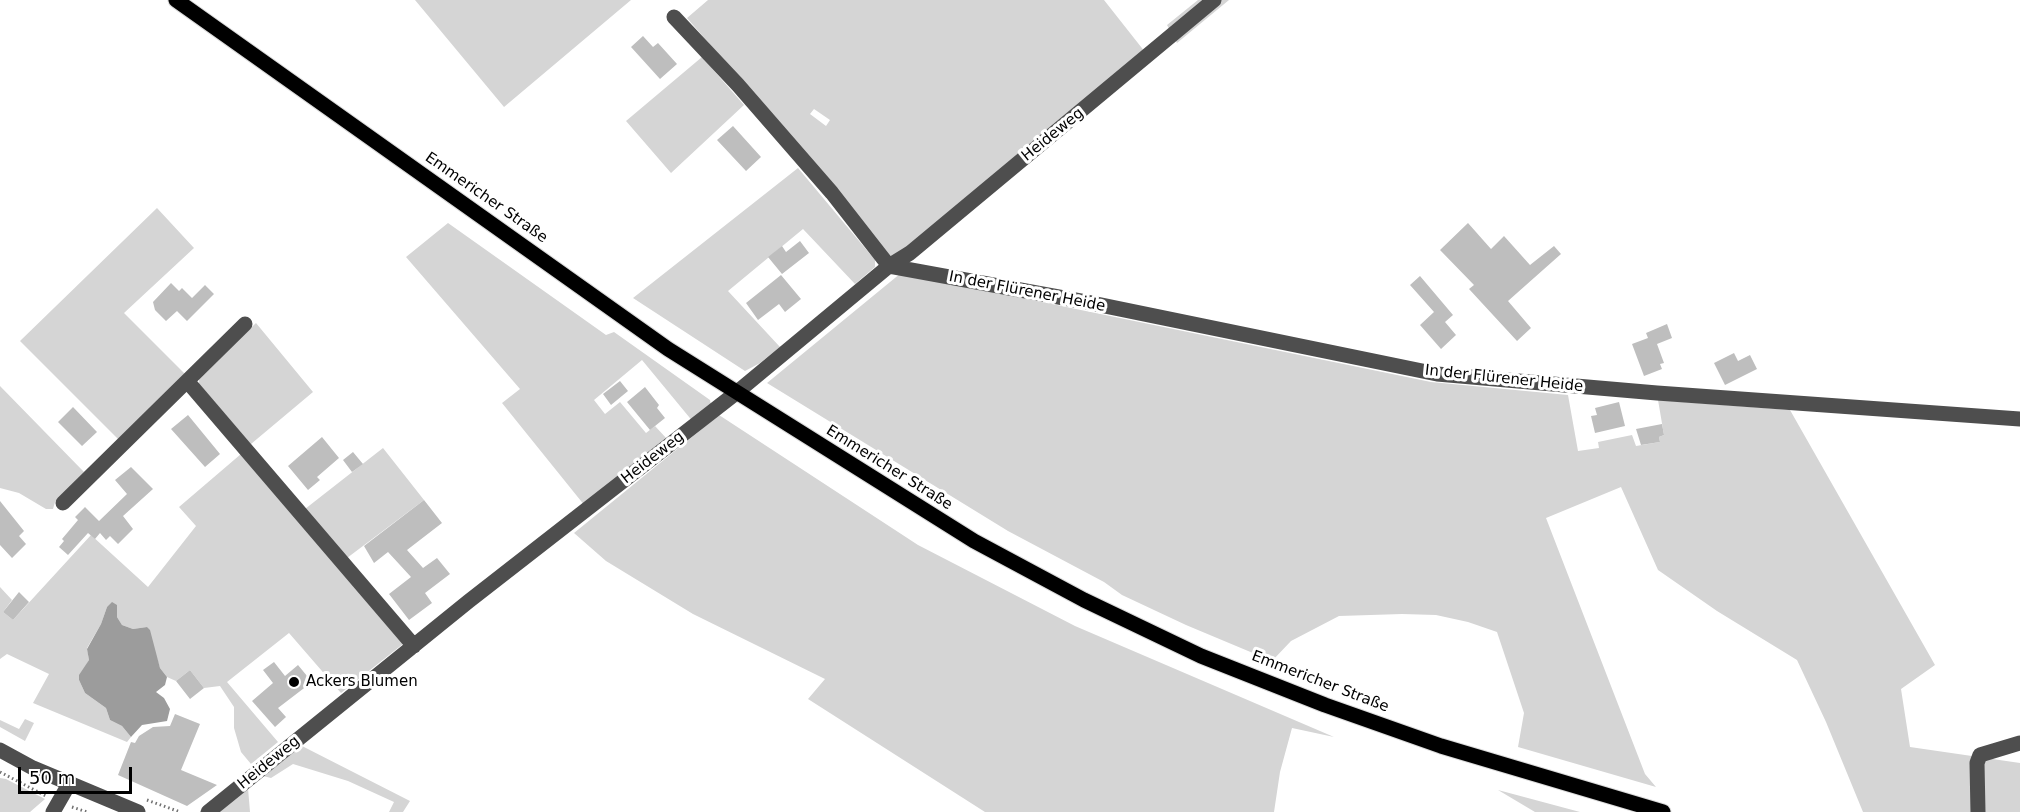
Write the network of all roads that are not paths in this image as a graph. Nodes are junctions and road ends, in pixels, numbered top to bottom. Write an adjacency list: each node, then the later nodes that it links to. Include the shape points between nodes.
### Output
1 (176, 0): 7 (main road, Emmericher Straße, via 668,349)
2 (1214, 0): 4 (street, Heideweg)
3 (675, 17): 4 (street, via 808,166)
4 (890, 266): 7 (street, Heideweg); 8 (street, In der Flürener Heide, via 1437,374)
5 (245, 324): 6 (street)
6 (188, 382): 9 (street); 10 (street)
7 (736, 393): 10 (street, Heideweg); 17 (main road, Emmericher Straße, via 974,541 1201,656 1441,746)
8 (2020, 419)
9 (63, 503)
10 (414, 646): 16 (street, Heideweg)
11 (2020, 743): 18 (street, via 1980,755)
12 (0, 750): 13 (street)
13 (69, 784): 14 (street); 15 (street)
14 (140, 805)
15 (56, 808)
16 (208, 812)
17 (1663, 812)
18 (1978, 812)

